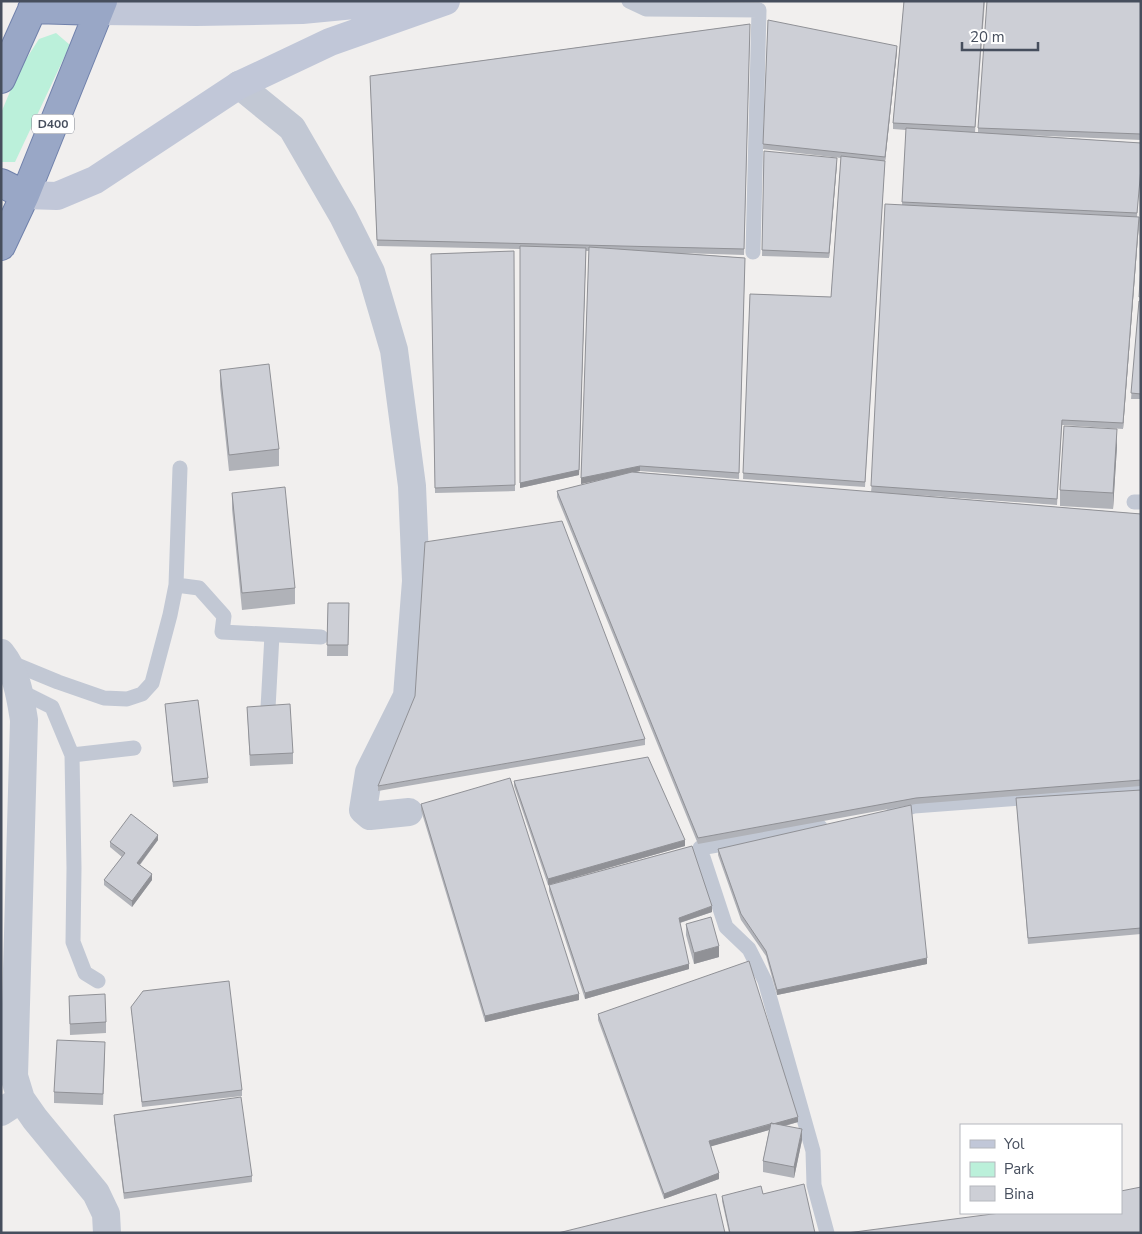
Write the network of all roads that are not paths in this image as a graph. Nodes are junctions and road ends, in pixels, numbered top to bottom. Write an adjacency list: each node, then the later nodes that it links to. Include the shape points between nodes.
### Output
1 (396, 1): 5 (main road, via 302,10 197,12)
2 (446, 1): 7 (main road, via 330,42)
3 (629, 1): 10 (lane, via 646,9 758,10)
4 (34, 5): 5 (highway); 6 (highway)
5 (101, 6): 8 (highway, D400)
6 (1, 78)
7 (238, 85): 8 (main road, via 95,180 58,196); 21 (street, via 292,128 371,272 394,350 412,486 416,581 407,696 369,772 363,810 370,816)
8 (13, 189): 9 (highway, D400)
9 (1, 246)
10 (753, 252)
11 (180, 468): 12 (lane)
12 (176, 585): 13 (lane, via 199,588 224,616 222,632); 15 (lane, via 152,683 142,694 127,699 104,698 58,682)
13 (272, 635): 14 (lane); 17 (lane)
14 (321, 637)
15 (4, 657): 16 (street)
16 (20, 691): 19 (lane, via 52,708); 25 (street, via 24,720)
17 (268, 708)
18 (134, 748): 19 (lane)
19 (72, 755): 24 (lane, via 73,942 85,973)
20 (1141, 789): 22 (lane, via 914,806)
21 (409, 812)
22 (881, 816)
23 (833, 824): 27 (lane, via 700,848 726,927 749,950 765,981 813,1151 814,1185)
24 (98, 981)
25 (11, 1106): 26 (street, via 35,1119 96,1193 106,1214)
26 (107, 1233)
27 (827, 1233)

